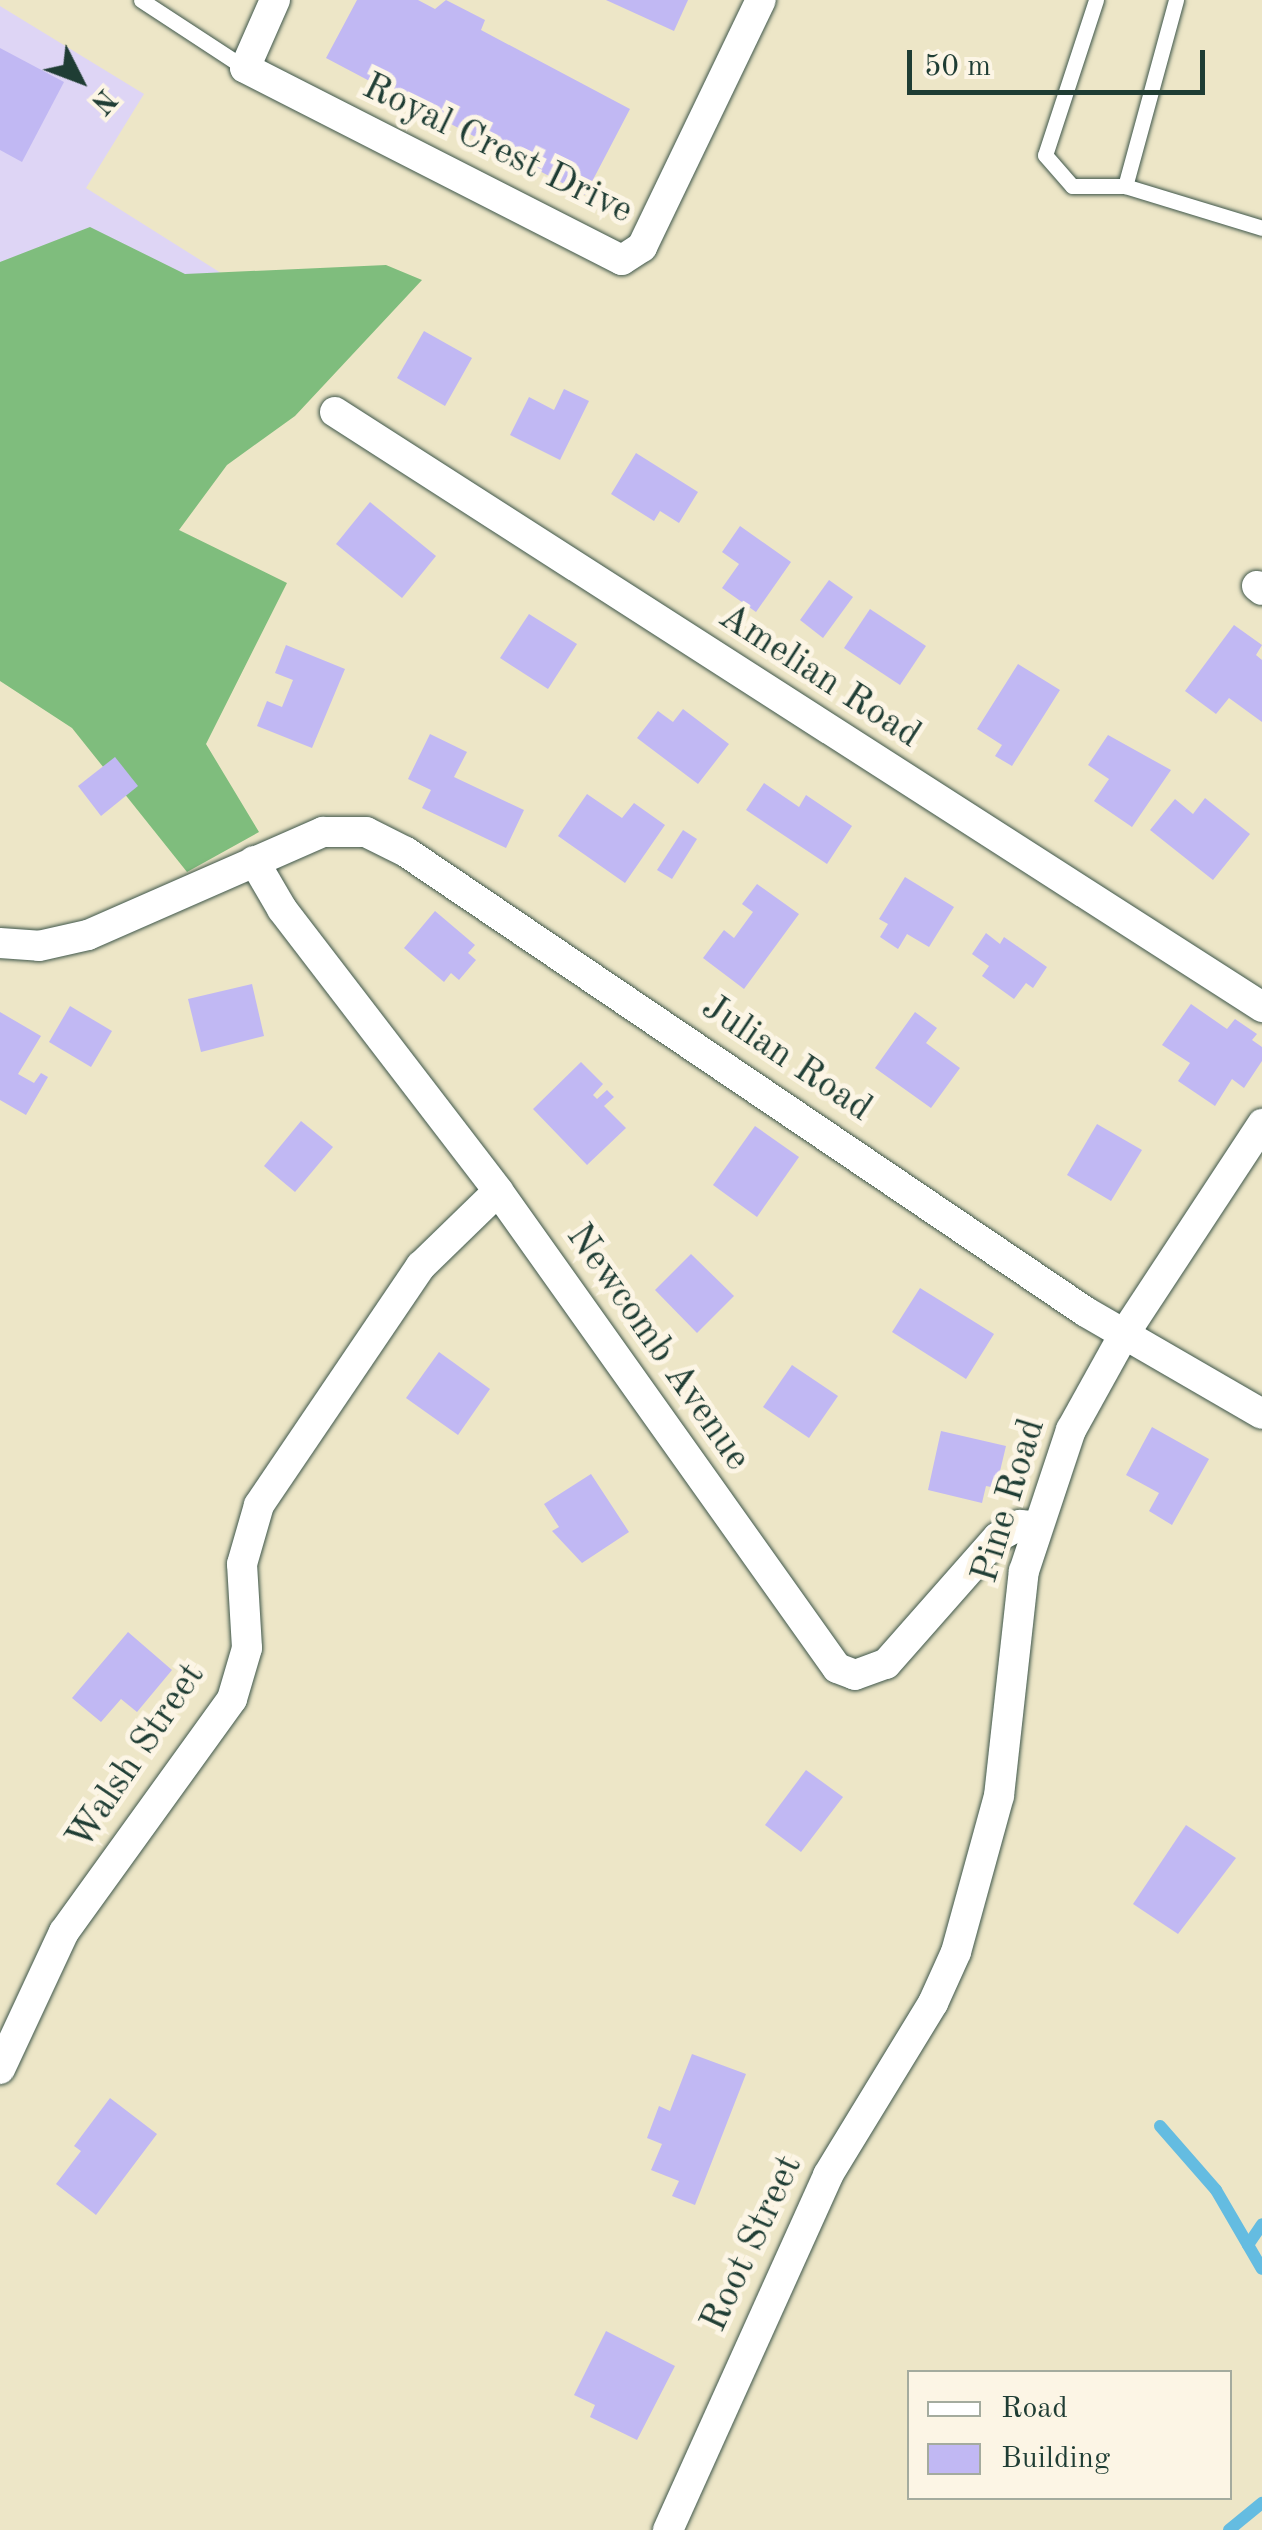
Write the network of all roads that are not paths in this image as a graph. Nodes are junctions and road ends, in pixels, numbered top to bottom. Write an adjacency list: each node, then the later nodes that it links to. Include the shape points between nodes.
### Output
1 (141, 0): 6 (lane)
2 (275, 0): 6 (street)
3 (761, 0): 6 (street, Royal Crest Drive, via 642,247 622,260)
4 (1096, 0): 7 (lane, via 1045,156 1072,186)
5 (1176, 0): 7 (lane)
6 (245, 68)
7 (1125, 186): 8 (lane)
8 (1262, 228)
9 (335, 412): 12 (street, Amelian Road)
10 (254, 861): 11 (street, Julian Road, via 88,935 39,946); 14 (street, Newcomb Avenue, via 282,909); 15 (street, Julian Road, via 344,829 386,841)
11 (0, 943)
12 (1262, 1007)
13 (1262, 1124): 15 (street, Pine Road)
14 (498, 1191): 17 (street, Newcomb Avenue, via 836,1668 855,1675 886,1664 998,1537 1020,1525); 19 (street, Walsh Street, via 421,1266 259,1506 242,1564 247,1648 232,1699 50,1954)
15 (1124, 1336): 16 (street, Julian Road); 17 (street, Pine Road, via 1071,1430)
16 (1262, 1414)
17 (1036, 1526): 18 (street, Pine Road, via 1024,1571 987,1856)
18 (933, 2003): 20 (street, Root Street, via 828,2175)
19 (0, 2069)
20 (668, 2530)

